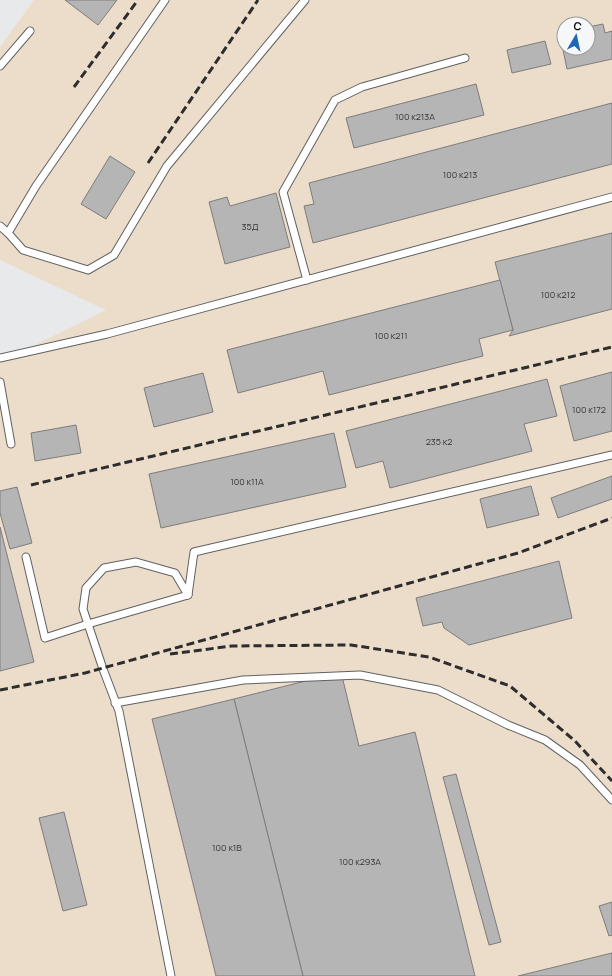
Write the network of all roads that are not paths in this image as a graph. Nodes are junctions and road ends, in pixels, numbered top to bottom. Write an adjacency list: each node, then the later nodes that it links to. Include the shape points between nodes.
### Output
1 (165, 0): 8 (lane, via 36,186)
2 (305, 0): 8 (lane, via 167,166 114,254 88,270 22,250)
3 (30, 31): 5 (lane)
4 (465, 58): 9 (lane, via 362,87 335,100 283,192)
5 (0, 66)
6 (612, 197): 9 (lane)
7 (0, 226): 8 (lane)
8 (8, 233)
9 (307, 280): 10 (lane, via 108,334)
10 (0, 358)
11 (0, 382): 12 (lane)
12 (11, 444)
13 (612, 455): 15 (lane, via 194,552)
14 (26, 557): 16 (lane, via 45,638)
15 (188, 595): 16 (lane); 16 (lane, via 175,573 136,562 104,568 86,588 83,608)
16 (88, 624): 17 (lane)
17 (115, 703): 18 (lane, via 243,680 367,676 438,690 508,725 545,740 580,764); 19 (lane)
18 (612, 800)
19 (171, 976)

